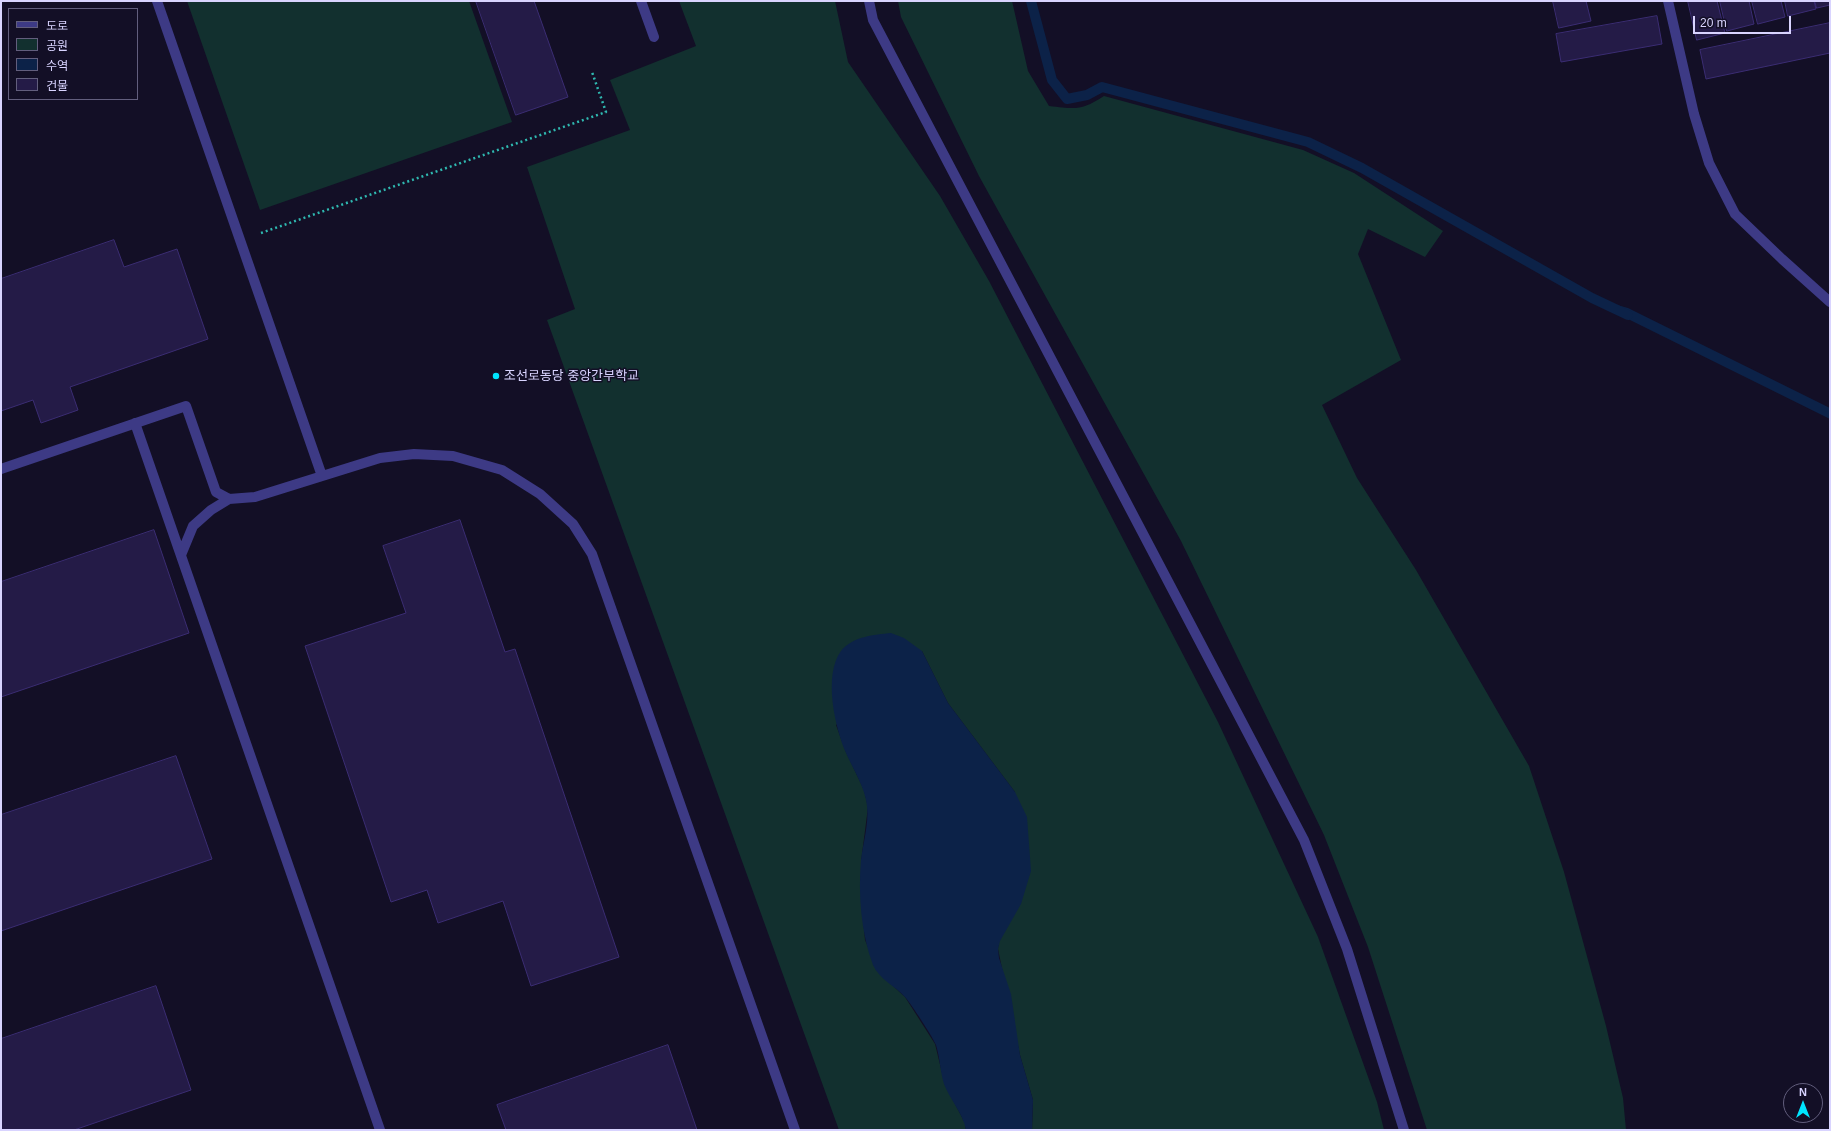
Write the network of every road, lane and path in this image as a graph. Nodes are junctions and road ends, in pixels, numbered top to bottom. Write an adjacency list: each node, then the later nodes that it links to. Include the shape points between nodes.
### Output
1 (157, 1): 7 (street)
2 (641, 1): 5 (street)
3 (869, 1): 16 (street, via 873,20 1304,840 1347,949)
4 (1668, 1): 8 (street, via 1694,114 1709,163 1735,214)
5 (654, 37)
6 (592, 72): 7 (path, via 606,112)
7 (240, 241): 11 (street)
8 (1830, 302)
9 (135, 423): 10 (street); 12 (street, via 186,406 216,492); 13 (street)
10 (1, 469)
11 (322, 476): 12 (street, via 255,497); 15 (street, via 380,458 414,454 453,456 502,470 540,494 572,524 592,554 601,577)
12 (229, 499): 13 (street, via 193,526)
13 (181, 555): 14 (street)
14 (380, 1130)
15 (794, 1130)
16 (1404, 1130)

